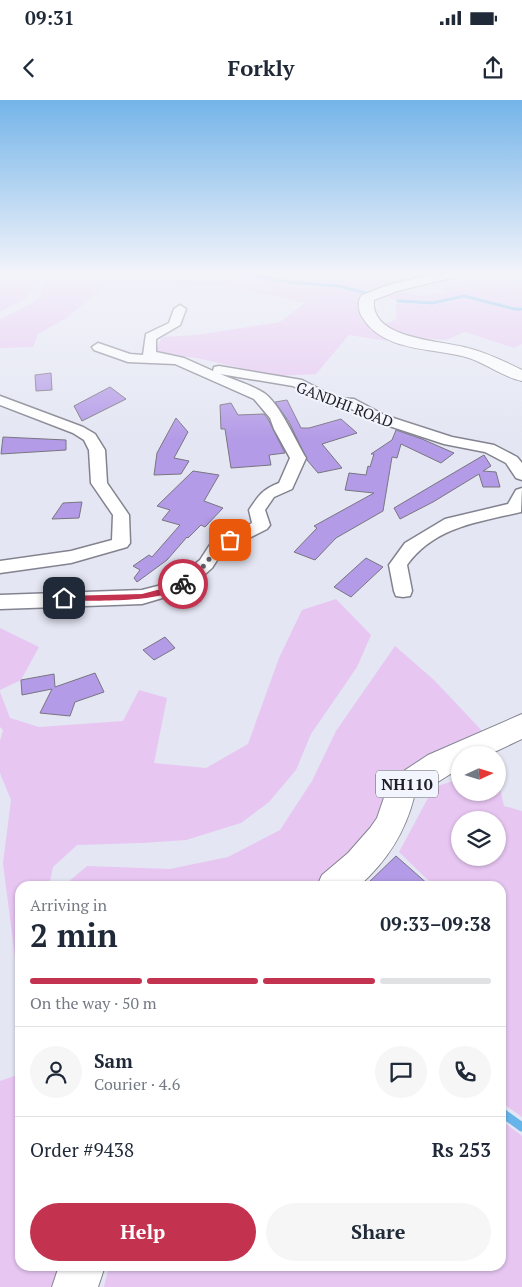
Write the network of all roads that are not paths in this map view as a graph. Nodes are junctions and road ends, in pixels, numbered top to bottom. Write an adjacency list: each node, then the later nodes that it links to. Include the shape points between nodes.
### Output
1 (166, 328): 4 (street, via 150,337 149,355)
2 (378, 328): 5 (highway, via 399,339 474,354)
3 (98, 347): 4 (street, GANDHI ROAD, via 128,358)
4 (179, 361): 7 (street, GANDHI ROAD, via 297,383); 13 (street, via 259,396 277,417 298,458 286,486 268,494 257,510 261,525 217,547 206,564 179,587 142,597)
5 (522, 376)
6 (0, 400): 11 (street, via 90,437 97,450 99,483 121,515 121,543 71,558)
7 (335, 402): 8 (street); 9 (street, GANDHI ROAD, via 348,402 379,418 449,441 489,448 512,460)
8 (357, 420)
9 (522, 475)
10 (522, 493): 12 (street, via 515,508 451,522 411,547 398,565)
11 (0, 567)
12 (403, 591)
13 (0, 602)
14 (522, 726): 15 (highway, NH110, via 439,764 401,789 392,820 373,850)
15 (340, 881)
16 (80, 1271): 17 (highway)
17 (75, 1287)

